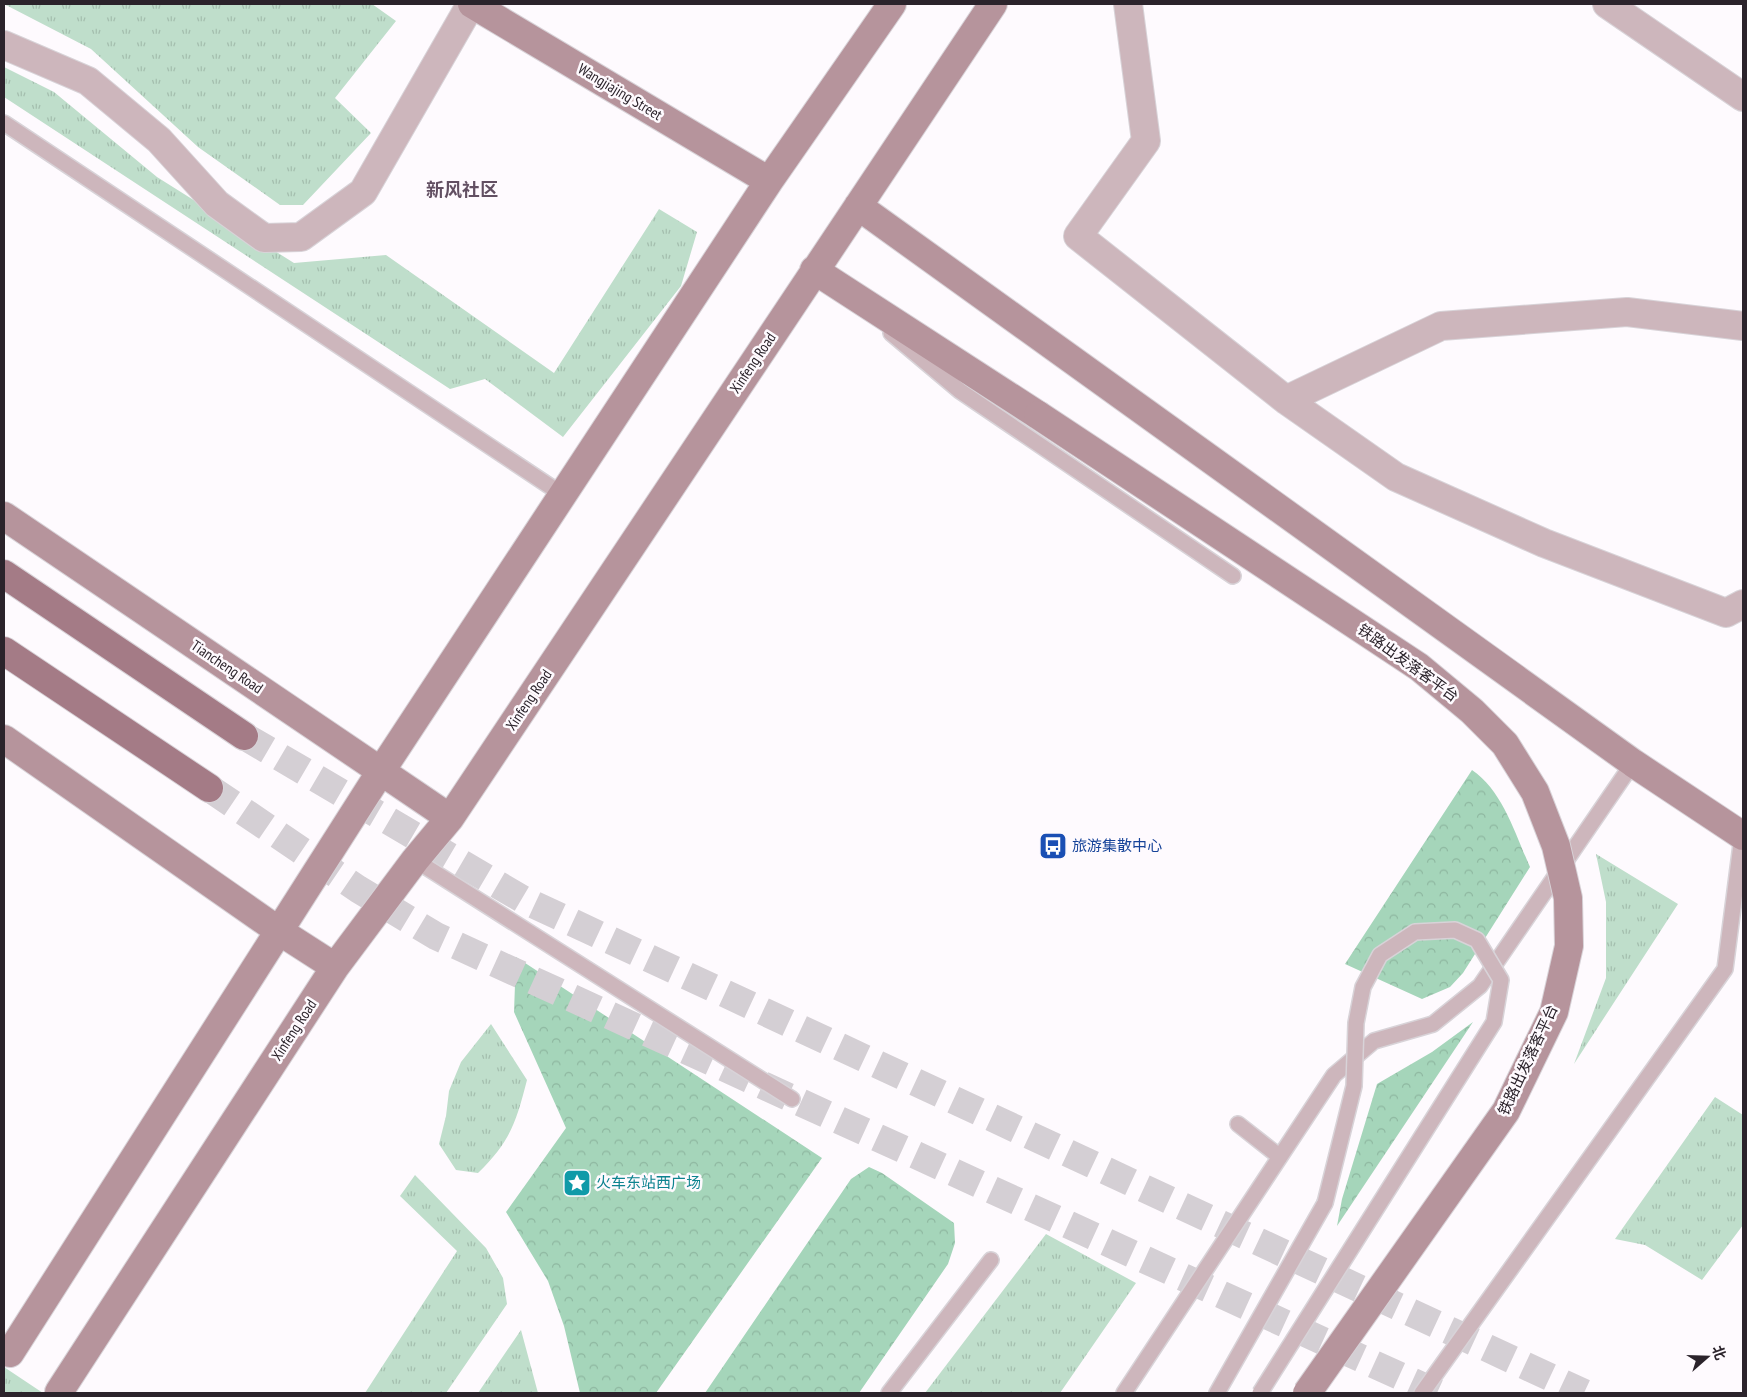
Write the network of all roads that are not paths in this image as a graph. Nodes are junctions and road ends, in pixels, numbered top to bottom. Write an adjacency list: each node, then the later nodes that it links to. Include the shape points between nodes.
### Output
1 (472, 4): 6 (street, via 363,192 301,237 264,238 217,204 159,140 88,81); 9 (main road, Wangjiajing Street)
2 (892, 4): 9 (main road)
3 (993, 4): 10 (main road, Xinfeng Road)
4 (1128, 4): 13 (street, via 1146,141 1078,236)
5 (1607, 4): 7 (street)
6 (4, 45)
7 (1743, 97)
8 (4, 123): 14 (lane)
9 (769, 181): 14 (main road)
10 (858, 206): 11 (main road, Xinfeng Road); 22 (main road)
11 (814, 270): 17 (lane, via 960,391); 25 (main road, Xinfeng Road); 40 (main road, 铁路出发落客平台, bridge, via 1419,667 1472,711 1505,744 1535,792 1556,846 1568,898 1569,946 1554,1012 1506,1111)
12 (1743, 326): 13 (street, via 1627,312 1441,326)
13 (1286, 400): 18 (street, via 1396,477 1536,539 1726,613)
14 (563, 495): 23 (main road)
15 (4, 516): 23 (main road, Tiancheng Road)
16 (4, 574): 20 (main road)
17 (1233, 576)
18 (1743, 604)
19 (4, 651): 24 (main road)
20 (244, 736)
21 (4, 739): 28 (main road)
22 (1633, 763): 26 (main road); 32 (lane, via 1480,986 1433,1024 1374,1041 1334,1075)
23 (381, 771): 25 (main road, Tiancheng Road); 28 (main road)
24 (209, 788)
25 (450, 818): 27 (main road, Xinfeng Road)
26 (1743, 836): 41 (lane, via 1725,969)
27 (415, 860): 29 (main road, Xinfeng Road); 30 (lane)
28 (279, 931): 29 (main road); 34 (main road)
29 (335, 968): 35 (main road, Xinfeng Road)
30 (792, 1099)
31 (1238, 1124): 32 (lane)
32 (1280, 1157): 37 (lane)
33 (991, 1260): 36 (lane)
34 (10, 1353)
35 (59, 1392)
36 (889, 1393)
37 (1124, 1393)
38 (1216, 1393): 39 (lane, bridge, via 1325,1203 1354,1086 1356,1023 1363,987 1380,955 1415,932 1455,930 1477,940 1501,980 1494,1022)
39 (1260, 1393)
40 (1307, 1393)
41 (1422, 1393)

